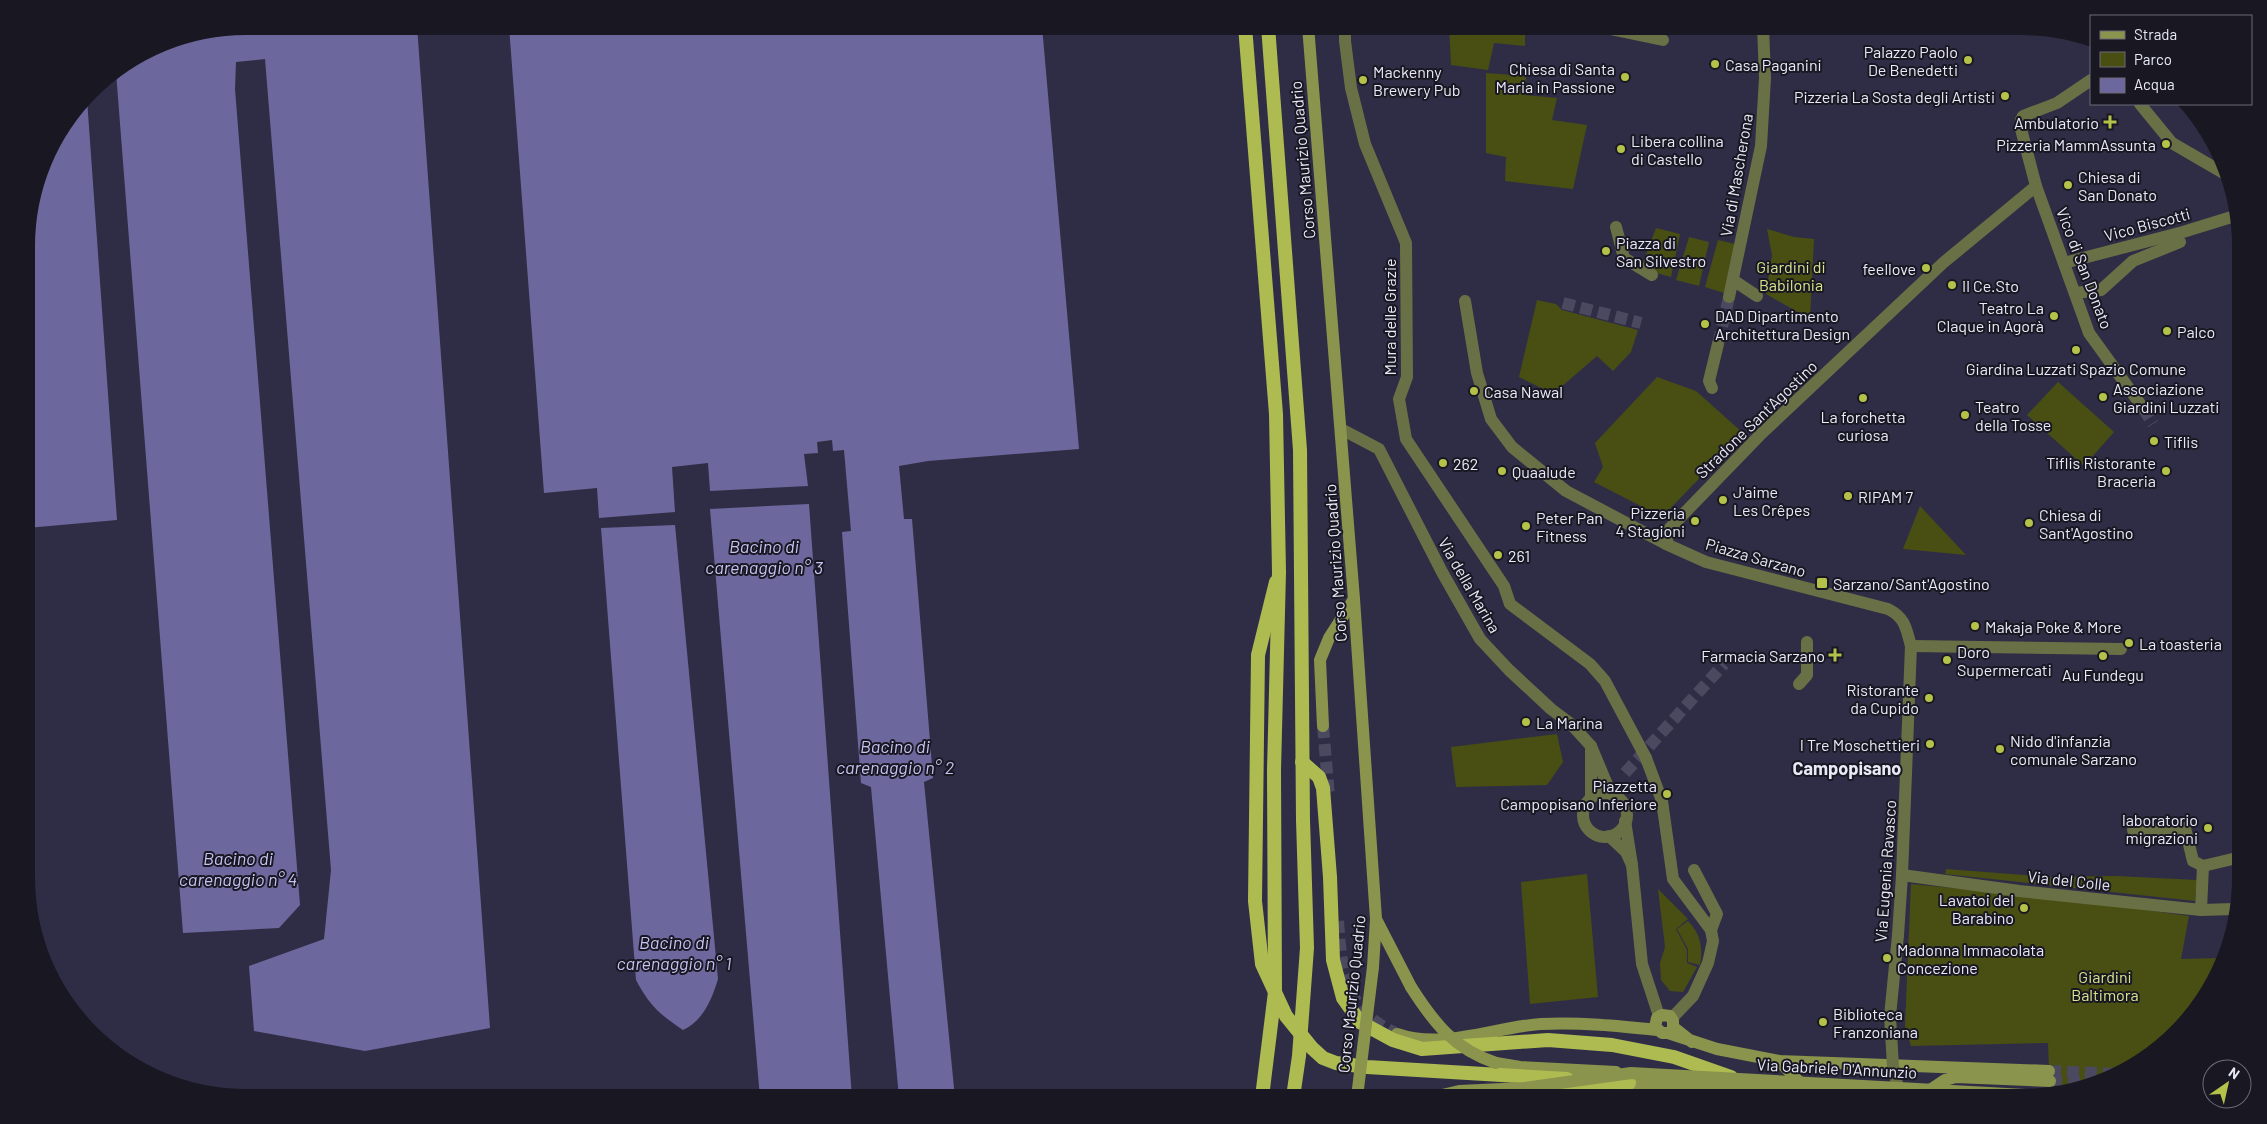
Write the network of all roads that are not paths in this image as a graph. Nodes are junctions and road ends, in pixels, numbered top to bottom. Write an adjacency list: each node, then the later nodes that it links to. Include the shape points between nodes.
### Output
1 (1245, 35): 27 (highway, bridge, via 1276,414)
2 (1269, 35): 35 (highway, bridge, via 1300,450)
3 (1309, 35): 25 (main road, Corso Maurizio Quadrio)
4 (1345, 35): 49 (street, Mura delle Grazie, via 1351,88 1365,144 1406,243 1407,377 1399,399 1406,440 1504,586 1510,604 1590,664 1605,681 1646,758 1662,801 1673,879)
5 (1639, 35): 7 (street)
6 (1764, 35): 17 (street, Via di Mascherona, via 1766,78 1761,146)
7 (1664, 40)
8 (2090, 81): 11 (street, Vico di San Donato, via 2057,103 2021,120)
9 (2141, 105): 10 (street, via 2172,143)
10 (2218, 169)
11 (2036, 186): 15 (street, Vico di San Donato); 26 (street, Stradone Sant'Agostino, via 1841,352 1670,528)
12 (2230, 217): 15 (street, Vico Biscotti)
13 (1616, 227): 16 (street, via 1624,258)
14 (2180, 242): 18 (street, via 2133,261 2101,290)
15 (2064, 263): 18 (street, Vico di San Donato)
16 (1652, 275)
17 (1734, 280): 19 (street); 20 (street, Via di Mascherona)
18 (2075, 293): 24 (street, Vico di San Donato, via 2089,333)
19 (1757, 296)
20 (1729, 297)
21 (1465, 301): 26 (street, Piazza Sarzano, via 1478,374 1492,419 1512,447 1566,491)
22 (1718, 344): 23 (street, via 1709,381)
23 (1712, 388)
24 (2143, 408)
25 (1341, 429): 28 (main road, Corso Maurizio Quadrio); 34 (street, Via della Marina, via 1378,449 1480,639 1508,670 1571,724)
26 (1666, 544): 30 (street, Piazza Sarzano, via 1706,562 1888,609 1899,614)
27 (1279, 572): 54 (highway, bridge, via 1258,655 1255,901 1262,964 1286,1016 1312,1048 1323,1058 1336,1063 1488,1074); 56 (highway, bridge, via 1274,770 1276,992)
28 (1354, 598): 33 (main road, via 1329,638 1320,660); 48 (main road, Corso Maurizio Quadrio)
29 (1807, 642): 32 (street, via 1807,675)
30 (1911, 646): 31 (street); 45 (street, Via Eugenia Ravasco)
31 (2121, 649)
32 (1799, 684)
33 (1324, 726)
34 (1591, 746): 36 (street, Via della Marina); 37 (street)
35 (1302, 762): 55 (highway, bridge, via 1319,777 1323,788 1333,960 1343,998 1360,1022 1393,1040 1422,1049 1548,1040 1612,1045 1681,1059); 57 (highway, bridge, via 1307,948)
36 (1611, 794): 37 (street, via 1597,794); 38 (street, via 1625,808)
37 (1591, 798): 40 (street, via 1583,811 1585,825 1595,834)
38 (1625, 821): 40 (street, via 1619,831); 42 (street)
39 (2133, 830): 43 (street, via 2185,828 2193,861)
40 (1609, 836): 42 (street, via 1626,852)
41 (2232, 859): 43 (street)
42 (1632, 865): 50 (street, via 1642,964)
43 (2203, 866): 46 (street)
44 (1694, 870): 49 (street, via 1717,914)
45 (1902, 875): 46 (street, Via del Colle, via 2019,894); 63 (street, Via Eugenia Ravasco, bridge, via 1890,1016 1893,1066)
46 (2201, 910): 47 (street, Via del Colle)
47 (2229, 910)
48 (1376, 919): 54 (main road, bridge, via 1424,1008 1446,1034 1480,1058 1520,1067); 58 (main road, Corso Maurizio Quadrio, bridge)
49 (1711, 930): 51 (street, via 1713,941 1708,963 1693,996)
50 (1659, 1016): 51 (main road, via 1655,1021)
51 (1668, 1027): 52 (main road, via 1541,1024 1437,1040); 53 (main road, via 1692,1042)
52 (1397, 1034)
53 (1779, 1061): 62 (main road); 65 (main road, via 2050,1076 1956,1077)
54 (1630, 1078): 55 (main road, Via Gabriele D'Annunzio, bridge); 59 (main road, bridge); 60 (highway); 61 (main road)
55 (1734, 1079): 64 (main road, Via Gabriele D'Annunzio, bridge)
56 (1263, 1089)
57 (1294, 1089)
58 (1358, 1089)
59 (1502, 1089)
60 (1554, 1089)
61 (1749, 1089)
62 (1808, 1089)
63 (1898, 1089)
64 (1912, 1089)
65 (1932, 1089)

